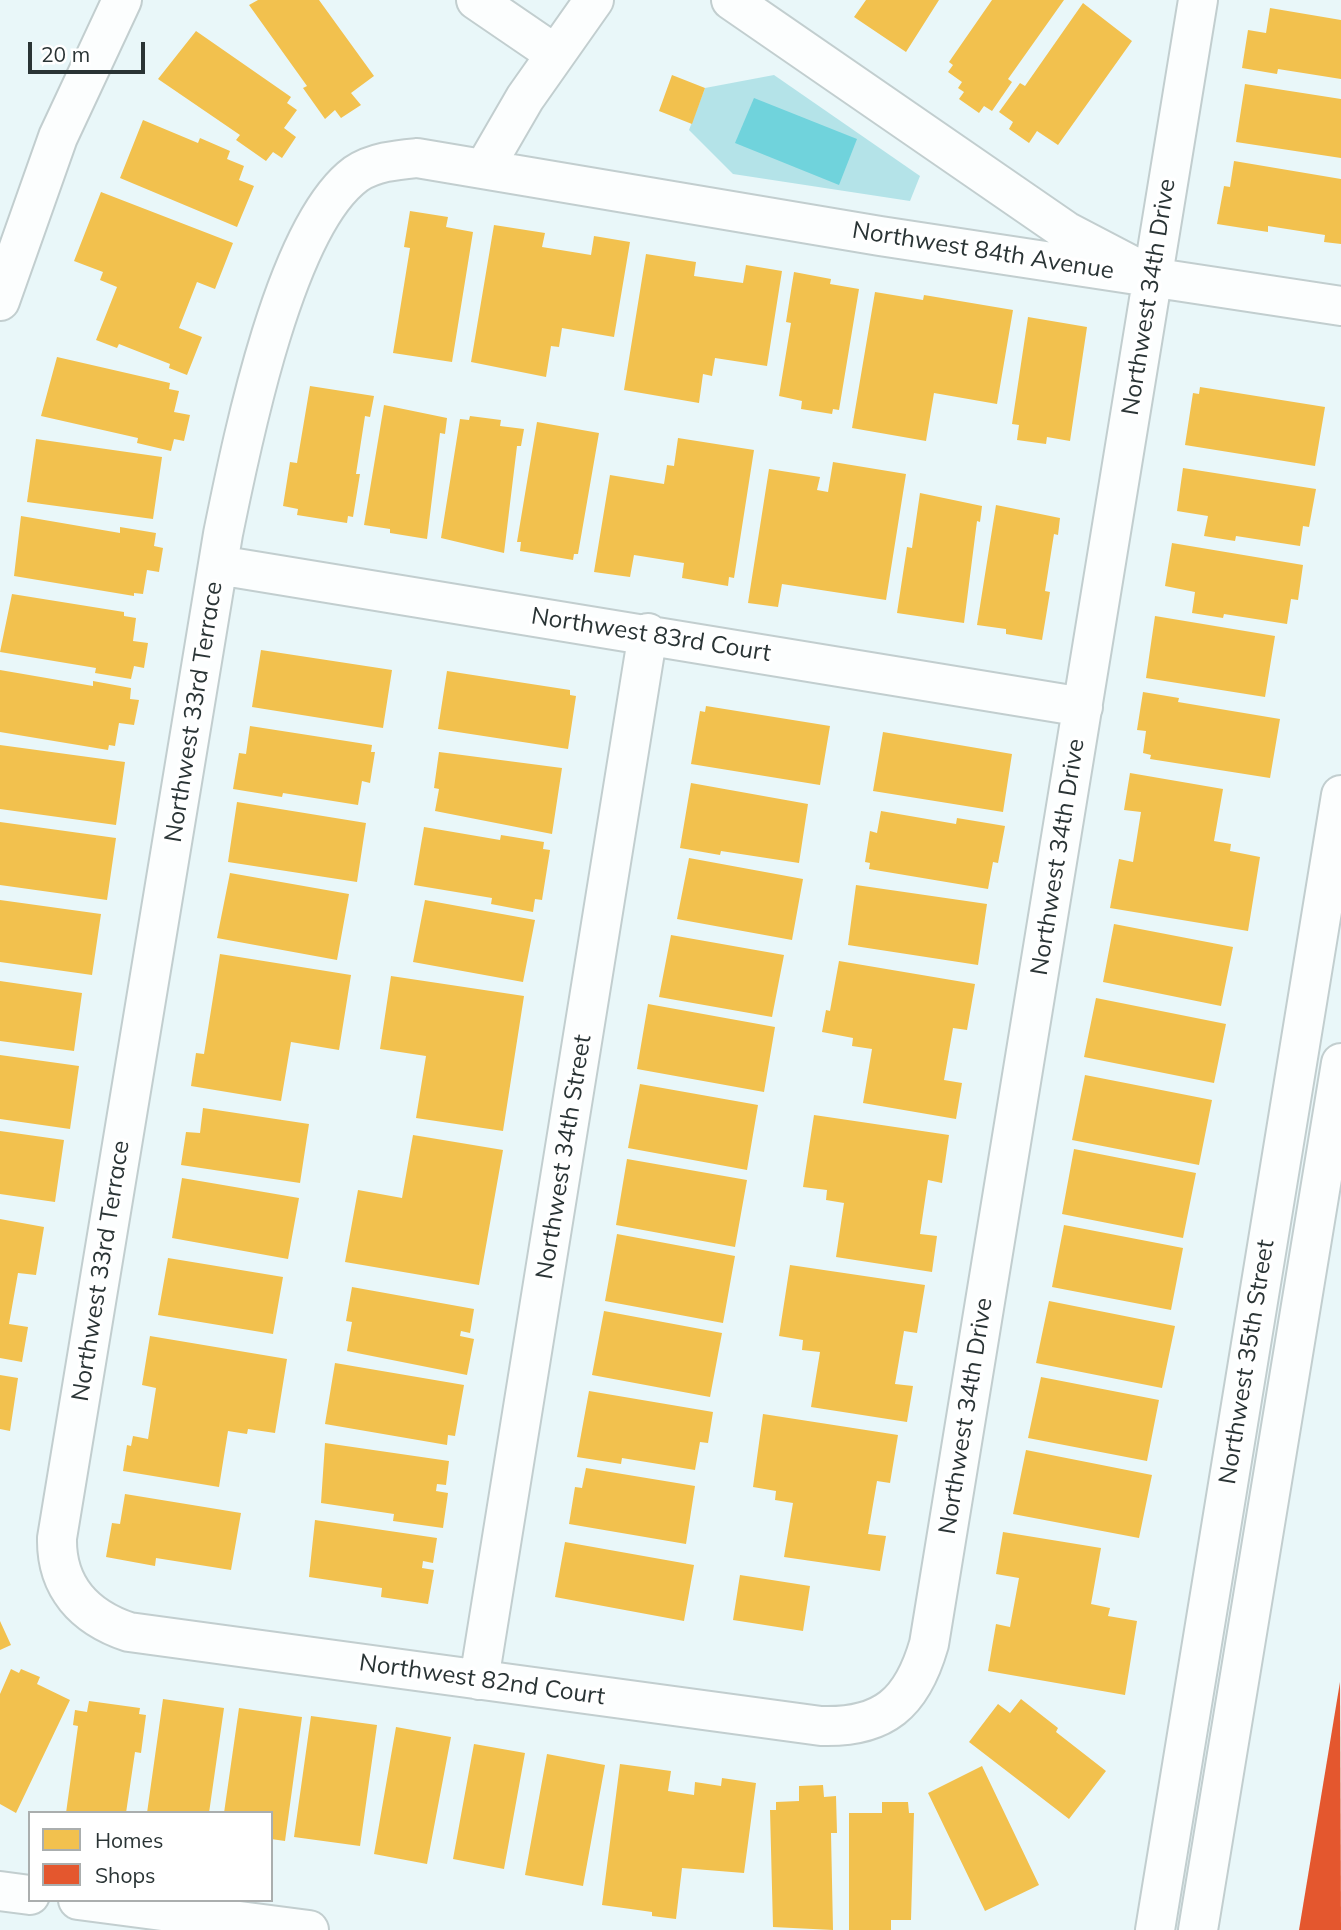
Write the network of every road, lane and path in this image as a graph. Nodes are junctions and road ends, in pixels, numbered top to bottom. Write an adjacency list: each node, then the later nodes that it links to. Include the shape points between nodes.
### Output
1 (122, 0): 9 (street, via 58,137)
2 (476, 0): 6 (street)
3 (594, 0): 6 (street)
4 (731, 0): 8 (street, Northwest 84th Avenue, via 1066,231)
5 (1198, 0): 8 (street, Northwest 34th Drive)
6 (555, 54): 7 (street)
7 (485, 167): 8 (street, Northwest 84th Avenue, via 605,192); 11 (street, Northwest 33rd Terrace, via 417,158 376,164 349,180 326,208 294,269 261,374 240,447)
8 (1151, 275): 10 (street); 13 (street, Northwest 34th Drive)
9 (0, 301)
10 (1341, 306)
11 (218, 565): 12 (street, Northwest 83rd Court); 19 (street, Northwest 33rd Terrace, via 57,1538 60,1572)
12 (648, 633): 13 (street, Northwest 83rd Court); 20 (street, Northwest 34th Street)
13 (1083, 707): 21 (street, Northwest 34th Drive, via 929,1644 915,1681)
14 (1341, 795): 15 (street, Northwest 35th Street)
15 (1331, 919): 17 (street, Northwest 35th Street)
16 (1341, 1063): 18 (street, Northwest 35th Street)
17 (1223, 1505): 18 (street); 26 (street, Northwest 35th Street)
18 (1268, 1512): 27 (street, Northwest 35th Street)
19 (74, 1598): 20 (street, Northwest 82nd Court, via 98,1619 129,1632)
20 (480, 1680): 21 (street, Northwest 82nd Court, via 821,1726 856,1725)
21 (897, 1705)
22 (0, 1891): 23 (street)
23 (28, 1895)
24 (93, 1902): 25 (street)
25 (309, 1930)
26 (1155, 1930)
27 (1198, 1930)

